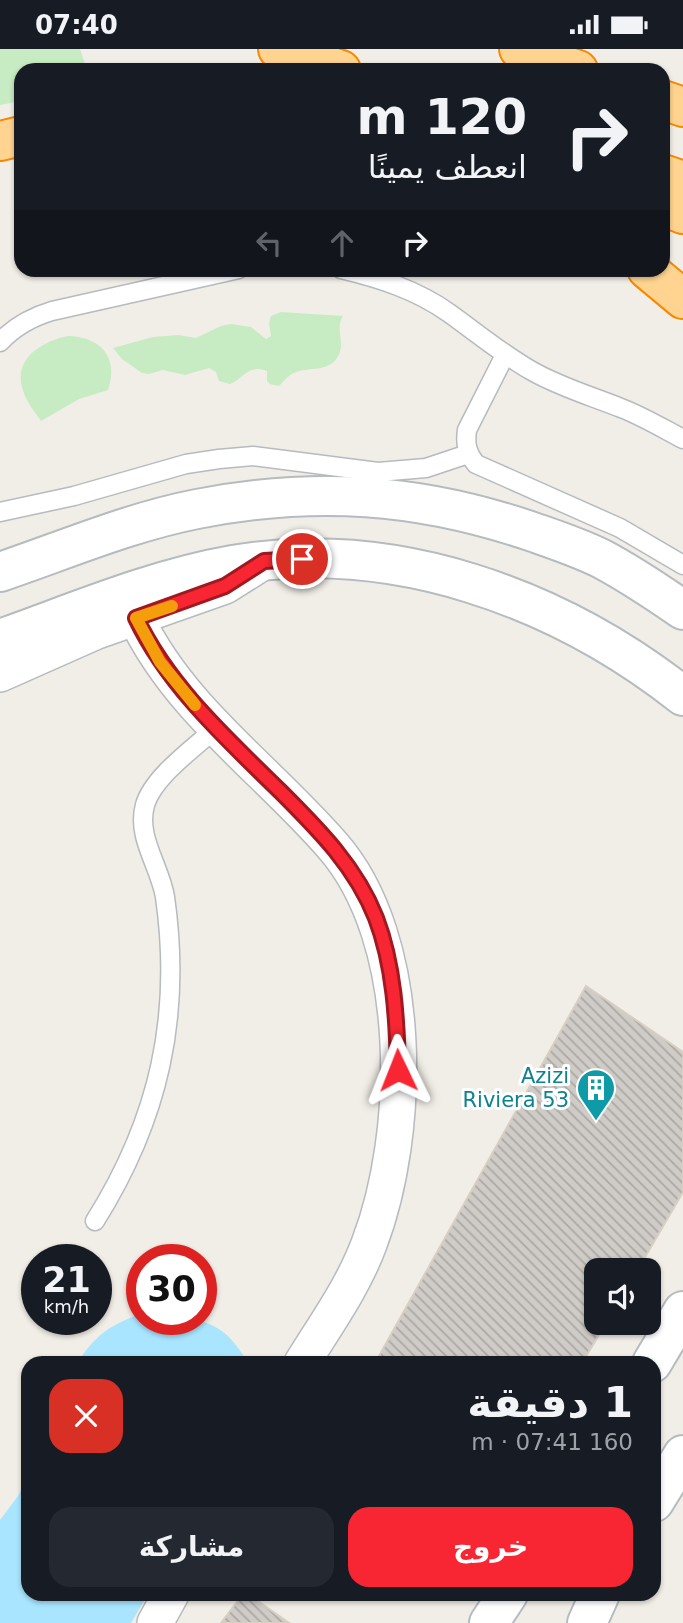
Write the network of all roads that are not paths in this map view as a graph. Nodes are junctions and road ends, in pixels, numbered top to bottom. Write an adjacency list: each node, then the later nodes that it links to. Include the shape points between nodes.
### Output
1 (278, 49): 3 (highway)
2 (519, 49): 4 (highway)
3 (320, 63)
4 (558, 63)
5 (203, 277): 9 (lane, via 33,317)
6 (369, 277): 10 (lane, via 422,297)
7 (657, 277): 8 (highway)
8 (683, 299)
9 (0, 342)
10 (505, 355): 11 (lane); 12 (lane, via 467,430)
11 (683, 439)
12 (468, 454): 13 (lane, via 426,467 378,472 253,456 219,459); 15 (lane, via 486,470 620,528)
13 (0, 512)
14 (264, 561): 18 (street, via 225,586); 19 (street, via 148,586); 22 (street, via 313,559 392,565 482,586 567,620 636,661)
15 (683, 565)
16 (0, 572): 17 (street, via 195,509 275,496 370,496 464,512 557,541 600,558)
17 (683, 610)
18 (136, 618): 20 (street); 23 (street, via 160,662)
19 (0, 639): 20 (street)
20 (51, 649): 21 (street)
21 (0, 674)
22 (683, 696)
23 (216, 728): 24 (lane, via 162,777 145,804 144,837 163,887 169,925 166,1041 138,1141); 26 (street, via 317,828 351,870 376,919 392,991 398,1096 384,1201 354,1279)
24 (95, 1221)
25 (683, 1311): 27 (street)
26 (306, 1356)
27 (656, 1356)
28 (683, 1455): 29 (street)
29 (661, 1491)
30 (167, 1601): 33 (street)
31 (503, 1601): 34 (street)
32 (597, 1601): 35 (street)
33 (155, 1623)
34 (489, 1623)
35 (587, 1623)

